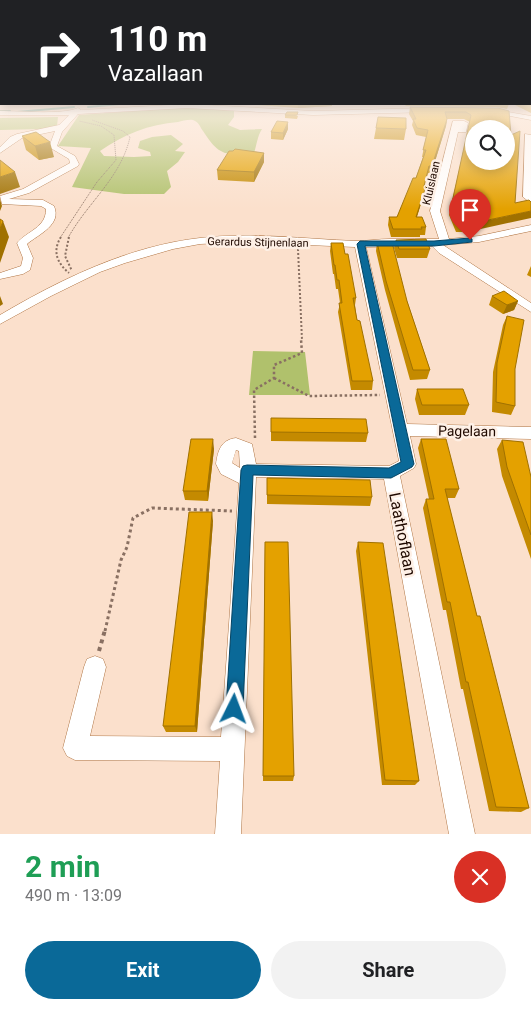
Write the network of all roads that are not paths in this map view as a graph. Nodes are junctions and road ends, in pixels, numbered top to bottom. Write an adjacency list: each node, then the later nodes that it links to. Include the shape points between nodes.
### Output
1 (36, 132): 5 (street, via 13,139)
2 (59, 132): 7 (street, via 53,147 72,158 75,164 26,191)
3 (455, 132): 9 (street, Kluislaan, via 435,211)
4 (528, 136): 6 (street, via 528,197)
5 (0, 151)
6 (531, 200)
7 (0, 201): 11 (street, via 44,203 51,208 52,215 49,224 22,242 28,258 26,268)
8 (531, 228): 9 (street, Gerardus Stijnenlaan, via 480,239)
9 (440, 242): 10 (street, Gerardus Stijnenlaan); 12 (street, via 443,251)
10 (360, 244): 13 (street, Gerardus Stijnenlaan, via 210,241 172,246 76,278); 14 (street, Laathoflaan)
11 (0, 276)
12 (531, 308)
13 (0, 320)
14 (402, 430): 15 (street, Pagelaan); 16 (street, Laathoflaan, via 408,464)
15 (531, 433)
16 (391, 473): 18 (street, via 247,468); 20 (street, Laathoflaan)
17 (95, 667): 18 (street, via 74,748)
18 (232, 749): 19 (street)
19 (228, 834)
20 (462, 834)

